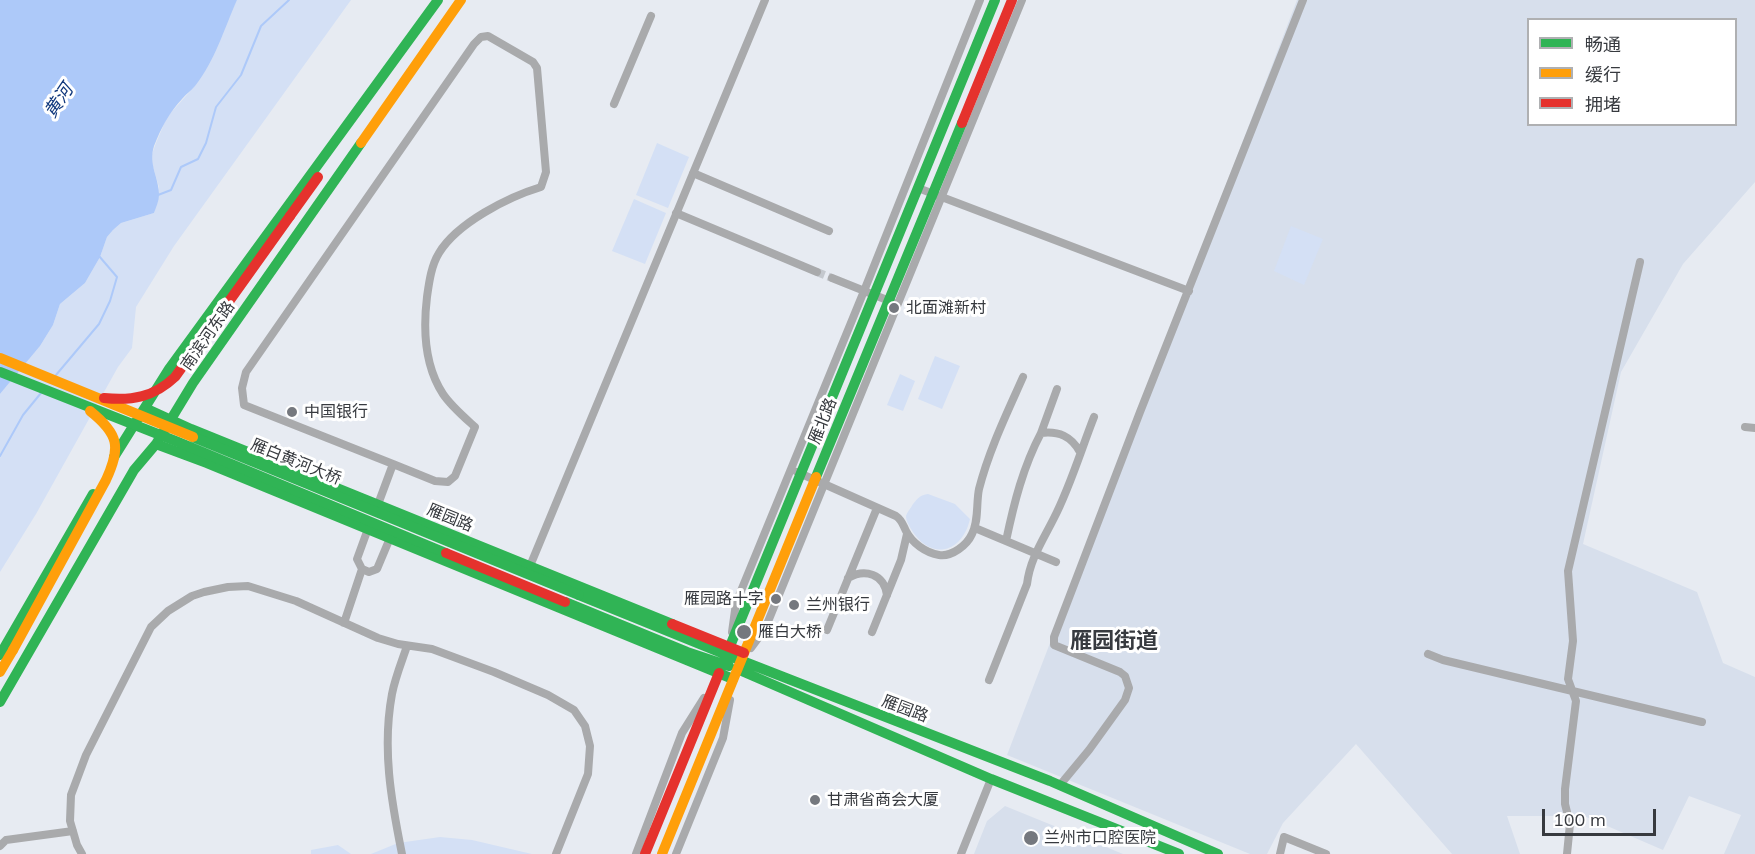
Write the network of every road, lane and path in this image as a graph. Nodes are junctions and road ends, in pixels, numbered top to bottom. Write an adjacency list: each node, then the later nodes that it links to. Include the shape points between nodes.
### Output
1 (461, 0): 9 (main road, 南滨河东路)
2 (765, 0): 13 (street)
3 (980, 0): 22 (street)
4 (995, 0): 14 (main road, 雁北路)
5 (1012, 0): 15 (main road, 雁北路)
6 (1022, 0): 15 (street)
7 (1303, 0): 21 (street)
8 (436, 3): 9 (main road); 11 (main road, 南滨河东路)
9 (449, 16): 32 (main road, 南滨河东路)
10 (651, 16): 12 (street)
11 (402, 49): 28 (main road, bridge, via 388,77 164,389 124,400); 30 (main road, 南滨河东路, via 169,369)
12 (614, 104)
13 (693, 173): 16 (street); 17 (street)
14 (918, 188): 15 (street); 22 (main road, 雁北路)
15 (938, 195): 21 (street); 23 (main road, 雁北路)
16 (676, 213): 19 (street); 51 (street)
17 (829, 231)
18 (1640, 262): 67 (street, via 1568,572 1573,641 1568,679)
19 (818, 272)
20 (832, 278): 22 (street)
21 (1189, 291): 71 (street, via 1054,637 1054,645 1120,672 1129,688 1125,700)
22 (869, 293): 23 (street); 39 (street); 40 (main road, 雁北路)
23 (894, 303): 41 (main road, 雁北路)
24 (0, 358): 28 (main road, 雁白黄河大桥, bridge)
25 (0, 372): 29 (main road, 雁白黄河大桥, bridge)
26 (1023, 377): 44 (street, via 990,452 979,489)
27 (1058, 389): 35 (street)
28 (92, 396): 54 (main road, 雁白黄河大桥, bridge)
29 (82, 405): 56 (main road, 雁白黄河大桥, bridge); 65 (main road, bridge, via 111,428 117,440 115,461)
30 (145, 408): 32 (main road, 雁园路); 62 (main road, 南滨河东路)
31 (1094, 417): 37 (street)
32 (170, 420): 36 (main road, 南滨河东路); 42 (main road, 雁园路)
33 (1745, 427): 34 (street)
34 (1755, 428)
35 (1041, 433): 37 (street, via 1060,433); 48 (street, via 1028,459)
36 (156, 444): 45 (main road, 雁园路); 68 (main road, 南滨河东路, via 134,470)
37 (1080, 452): 49 (street, via 1054,518)
38 (393, 465): 38 (street, via 435,481 448,482 455,476 475,427 443,394 432,370 425,345 430,278 439,253 458,232 492,209 541,187 546,172 537,68 488,36 474,44 246,372 242,388 244,405); 42 (street)
39 (790, 470): 40 (street); 63 (street, via 736,603)
40 (801, 474): 41 (street); 63 (main road, 雁北路)
41 (820, 483): 43 (street); 64 (main road, 雁北路)
42 (378, 505): 45 (street); 51 (main road, 雁园路)
43 (877, 508): 46 (street, via 901,520); 53 (street)
44 (975, 528): 46 (street, via 966,543 946,555 925,549); 48 (street)
45 (368, 529): 47 (main road, 雁园路); 52 (street, via 357,559)
46 (907, 534): 55 (street, via 902,560)
47 (390, 538): 52 (street, via 377,569); 63 (main road, 雁园路)
48 (1006, 542): 49 (street)
49 (1035, 553): 50 (street); 66 (street, via 1027,584)
50 (1056, 562)
51 (530, 566): 63 (main road, 雁园路)
52 (362, 569): 57 (street)
53 (848, 578): 55 (street, via 862,572 877,577); 58 (street)
54 (579, 595): 63 (main road, 雁园路)
55 (887, 597): 59 (street)
56 (565, 602): 63 (main road, 雁园路, via 687,652)
57 (344, 623): 60 (street); 72 (street, via 296,601 248,586 204,592 168,611 151,627 86,755 71,795)
58 (828, 630)
59 (872, 632)
60 (408, 646): 75 (street, via 392,692 386,740 390,798); 76 (street, via 432,649 494,672 574,710 585,726 590,760)
61 (1428, 654): 67 (street)
62 (0, 655)
63 (725, 660): 64 (main road, 雁园路); 64 (main road, 雁园路); 77 (street, via 682,733); 78 (main road, 雁北路)
64 (739, 666): 70 (main road, 雁园路); 71 (main road, 雁园路); 79 (main road, 雁北路); 80 (street, via 723,738)
65 (0, 672)
66 (989, 680)
67 (1572, 690): 69 (street); 86 (street, via 1576,701 1565,789 1570,824)
68 (0, 702)
69 (1702, 722)
70 (992, 779): 81 (street); 82 (main road, 雁园路)
71 (1060, 785): 83 (main road, 雁园路)
72 (73, 831): 73 (street, via 6,840); 74 (street)
73 (0, 846)
74 (82, 854)
75 (402, 854)
76 (556, 854)
77 (636, 854)
78 (645, 854)
79 (662, 854)
80 (676, 854)
81 (961, 854)
82 (1179, 854)
83 (1218, 854)
84 (1280, 854): 85 (street, via 1284,837)
85 (1326, 854)
86 (1567, 854)

